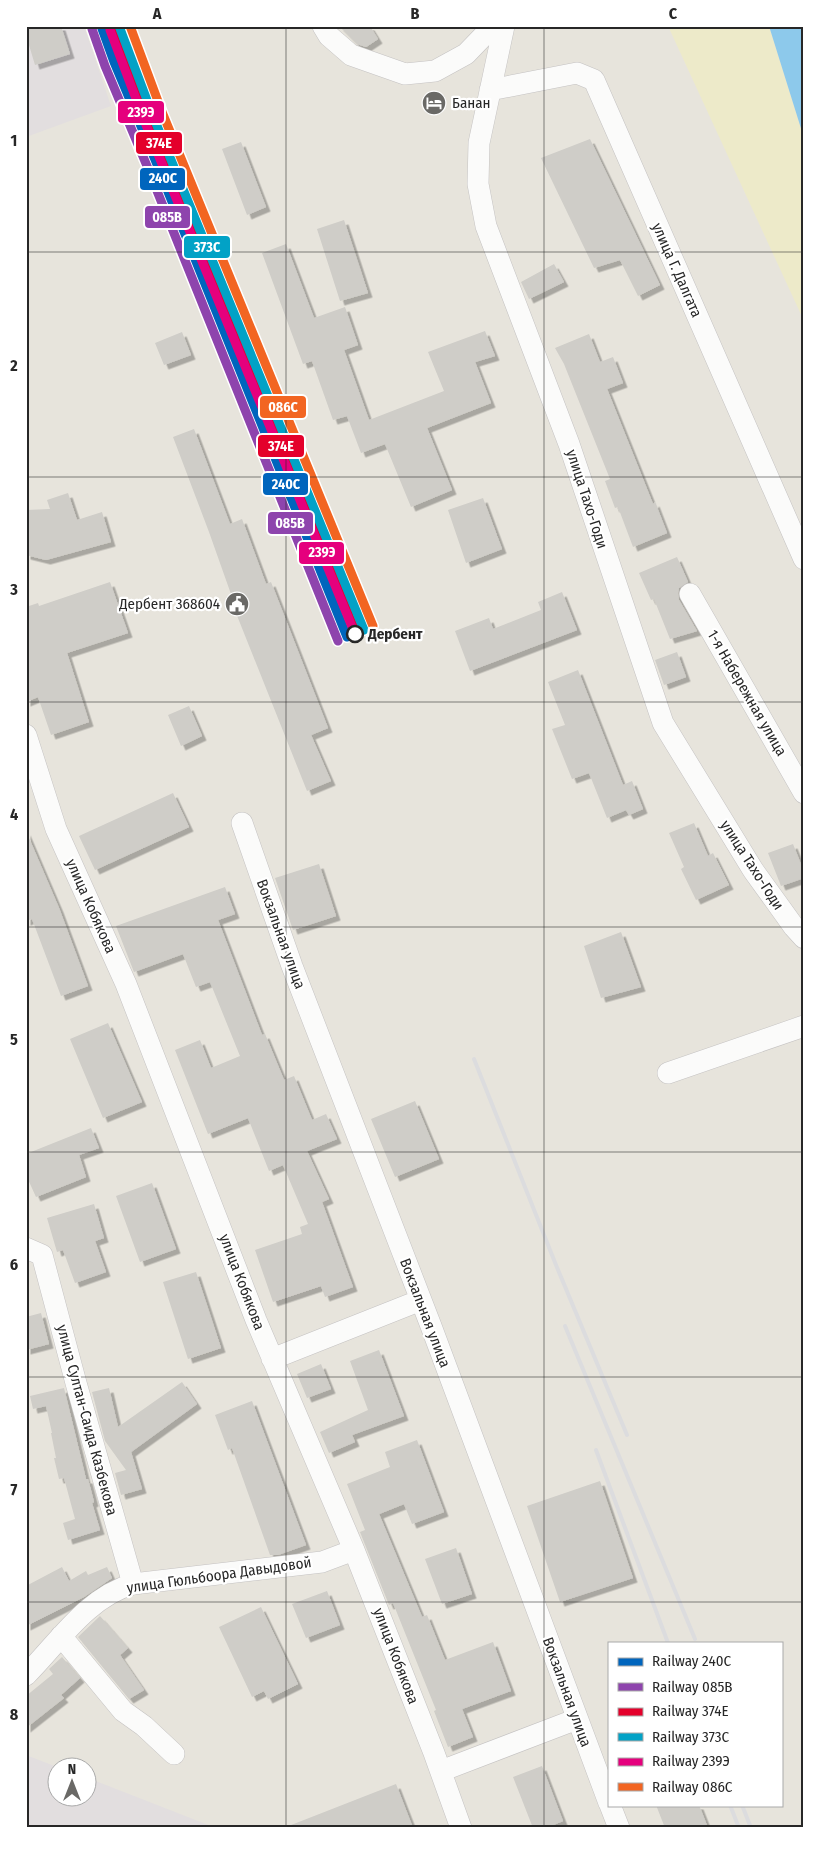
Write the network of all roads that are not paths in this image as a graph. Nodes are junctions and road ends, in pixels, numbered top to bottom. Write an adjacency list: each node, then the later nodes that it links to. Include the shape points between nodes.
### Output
1 (323, 26): 2 (street, via 329,36 351,55 405,74 435,71 466,54)
2 (493, 26)
3 (504, 26): 4 (street, улица Тахо-Годи)
4 (490, 90): 5 (street, улица Г. Далгата, via 577,73 594,80); 10 (street, улица Тахо-Годи, via 479,143 478,184 486,226 569,444 663,723 753,870)
5 (804, 559)
6 (690, 594): 8 (street, 1-я Набережная улица)
7 (26, 735): 15 (street, улица Кобякова, via 56,829 126,984)
8 (804, 793)
9 (242, 822): 14 (street, Вокзальная улица, via 295,975)
10 (804, 938)
11 (804, 1026): 12 (street)
12 (668, 1074)
13 (34, 1251): 17 (street, улица Султан-Саида Казбекова, via 76,1383)
14 (421, 1300): 15 (street); 20 (street, Вокзальная улица)
15 (272, 1359): 16 (street, улица Кобякова)
16 (354, 1550): 17 (street, улица Гюльбоора Давыдовой, via 322,1562); 22 (street, улица Кобякова)
17 (133, 1584): 18 (street, улица Гюльбоора Давыдовой, via 106,1596)
18 (61, 1636): 19 (street, улица Гюльбоора Давыдовой); 21 (street, via 124,1711)
19 (26, 1675)
20 (577, 1719): 22 (street); 23 (street, Вокзальная улица)
21 (174, 1754)
22 (440, 1771): 25 (street, улица Кобякова)
23 (608, 1801)
24 (610, 1806): 26 (street, Вокзальная улица)
25 (461, 1828)
26 (619, 1828)

